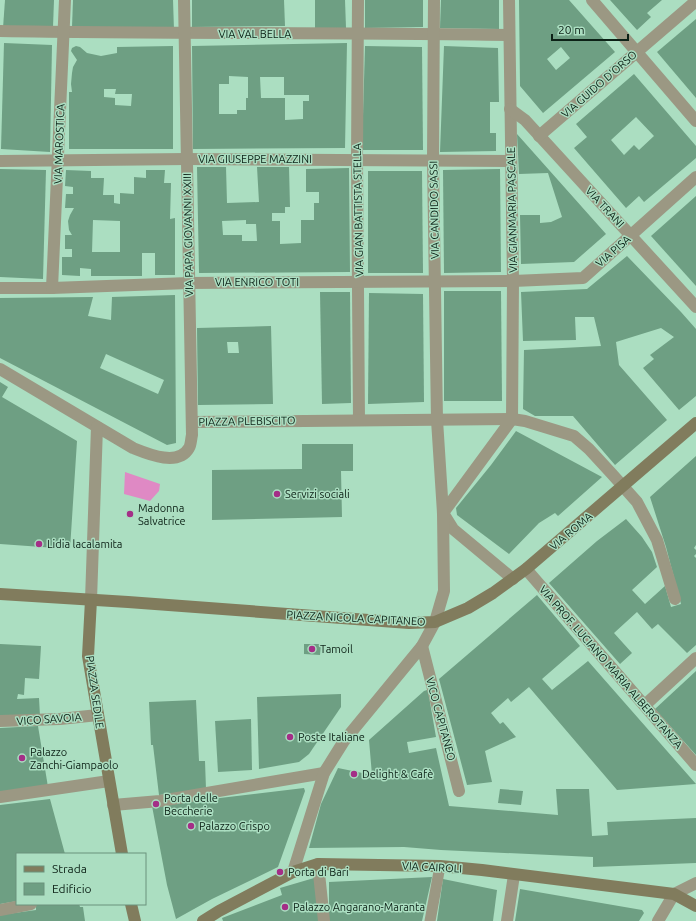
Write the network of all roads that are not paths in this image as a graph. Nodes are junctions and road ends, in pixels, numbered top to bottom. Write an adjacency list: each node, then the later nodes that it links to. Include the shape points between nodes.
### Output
1 (65, 0): 9 (street, VIA MAROSTICA)
2 (184, 0): 10 (street, VIA PAPA GIOVANNI XXIII)
3 (358, 0): 11 (street, VIA GIAN BATTISTA STELLA)
4 (434, 0): 12 (street, VIA CANDIDO SASSI)
5 (509, 0): 13 (street, VIA GIANMARIA PASCALE)
6 (592, 0): 14 (street)
7 (696, 1): 14 (street, VIA GUIDO D'ORSO)
8 (0, 31): 9 (street, VIA VAL BELLA)
9 (63, 32): 10 (street, VIA VAL BELLA); 19 (street, VIA MAROSTICA)
10 (185, 34): 11 (street, VIA VAL BELLA); 18 (street, VIA PAPA GIOVANNI XXIII)
11 (358, 34): 12 (street, VIA VAL BELLA); 20 (street, VIA GIAN BATTISTA STELLA)
12 (434, 34): 13 (street, VIA VAL BELLA); 21 (street, VIA CANDIDO SASSI)
13 (509, 35): 15 (street, VIA GIANMARIA PASCALE)
14 (637, 52): 16 (street); 17 (street, VIA GUIDO D'ORSO)
15 (510, 109): 17 (street, VIA TRANI, via 525,120); 23 (street, VIA GIANMARIA PASCALE)
16 (696, 121)
17 (539, 136): 25 (street, VIA TRANI)
18 (187, 159): 19 (street, VIA GIUSEPPE MAZZINI); 20 (street, VIA GIUSEPPE MAZZINI); 29 (street, VIA PAPA GIOVANNI XXIII)
19 (58, 160): 22 (street, VIA GIUSEPPE MAZZINI); 31 (street, VIA MAROSTICA)
20 (357, 160): 21 (street, VIA GIUSEPPE MAZZINI); 27 (street, VIA GIAN BATTISTA STELLA)
21 (433, 160): 23 (street, VIA GIUSEPPE MAZZINI); 28 (street, VIA CANDIDO SASSI)
22 (0, 161)
23 (511, 161): 26 (street, VIA GIANMARIA PASCALE)
24 (696, 177): 25 (street, VIA PISA)
25 (631, 235): 26 (street, VIA PISA, via 582,278); 32 (street, VIA TRANI)
26 (513, 281): 28 (street, VIA ENRICO TOTI); 34 (street, VIA GIANMARIA PASCALE)
27 (359, 282): 28 (street, VIA ENRICO TOTI); 29 (street, VIA ENRICO TOTI); 35 (street, VIA GIAN BATTISTA STELLA)
28 (435, 282): 36 (street, VIA CANDIDO SASSI)
29 (188, 283): 31 (street, VIA ENRICO TOTI); 37 (street, VIA PAPA GIOVANNI XXIII)
30 (0, 288): 31 (street, VIA ENRICO TOTI)
31 (52, 288)
32 (696, 307)
33 (0, 369): 38 (street, PIAZZA PLEBISCITO)
34 (512, 419): 36 (street, PIAZZA PLEBISCITO); 40 (street, PIAZZA PLEBISCITO, via 574,436); 41 (street)
35 (359, 420): 36 (street, PIAZZA PLEBISCITO); 37 (street, PIAZZA PLEBISCITO)
36 (437, 420): 41 (street)
37 (192, 422): 38 (street, PIAZZA PLEBISCITO, via 190,447 183,454 165,458 133,448)
38 (97, 427): 46 (street)
39 (695, 427): 40 (street, VIA ROMA)
40 (623, 486): 42 (street, VIA ROMA); 45 (street, PIAZZA PLEBISCITO, via 641,507 657,540)
41 (442, 513): 43 (street, via 453,529); 47 (street, via 444,591)
42 (526, 569): 43 (street, VIA ROMA); 50 (street, VIA PROF. LUCIANO MARIA ALBEROTANZA)
43 (513, 579): 47 (street, VIA ROMA, via 468,608)
44 (0, 594): 46 (street, PIAZZA NICOLA CAPITANEO)
45 (675, 599)
46 (91, 600): 47 (street, PIAZZA NICOLA CAPITANEO, via 410,623); 51 (street, PIAZZA SEDILE, via 88,656)
47 (435, 622): 48 (street, PIAZZA NICOLA CAPITANEO)
48 (422, 646): 54 (street, PIAZZA NICOLA CAPITANEO, via 344,741); 56 (street, VICO CAPITANEO)
49 (696, 658): 50 (street)
50 (645, 705): 53 (street, VIA PROF. LUCIANO MARIA ALBEROTANZA)
51 (98, 715): 52 (street, VICO SAVOIA); 55 (street, PIAZZA SEDILE)
52 (0, 721)
53 (696, 765)
54 (324, 773): 58 (street, via 160,801); 62 (street, PIAZZA NICOLA CAPITANEO)
55 (109, 781): 57 (street); 58 (street, PIAZZA SEDILE)
56 (459, 791)
57 (0, 797)
58 (113, 805): 59 (street, PIAZZA SEDILE)
59 (122, 853)
60 (318, 864): 61 (street, VIA CAIROLI); 62 (street, VIA CAIROLI); 72 (street)
61 (440, 866): 63 (street, VIA CAIROLI); 73 (lane)
62 (293, 872): 71 (street, VIA CAIROLI)
63 (514, 875): 65 (street, VIA CAIROLI); 74 (street)
64 (696, 883): 65 (street)
65 (674, 894): 68 (street); 75 (street)
66 (26, 905): 69 (street)
67 (131, 905): 70 (street)
68 (696, 906)
69 (0, 910)
70 (135, 921)
71 (202, 921)
72 (324, 921)
73 (430, 921)
74 (506, 921)
75 (658, 921)

